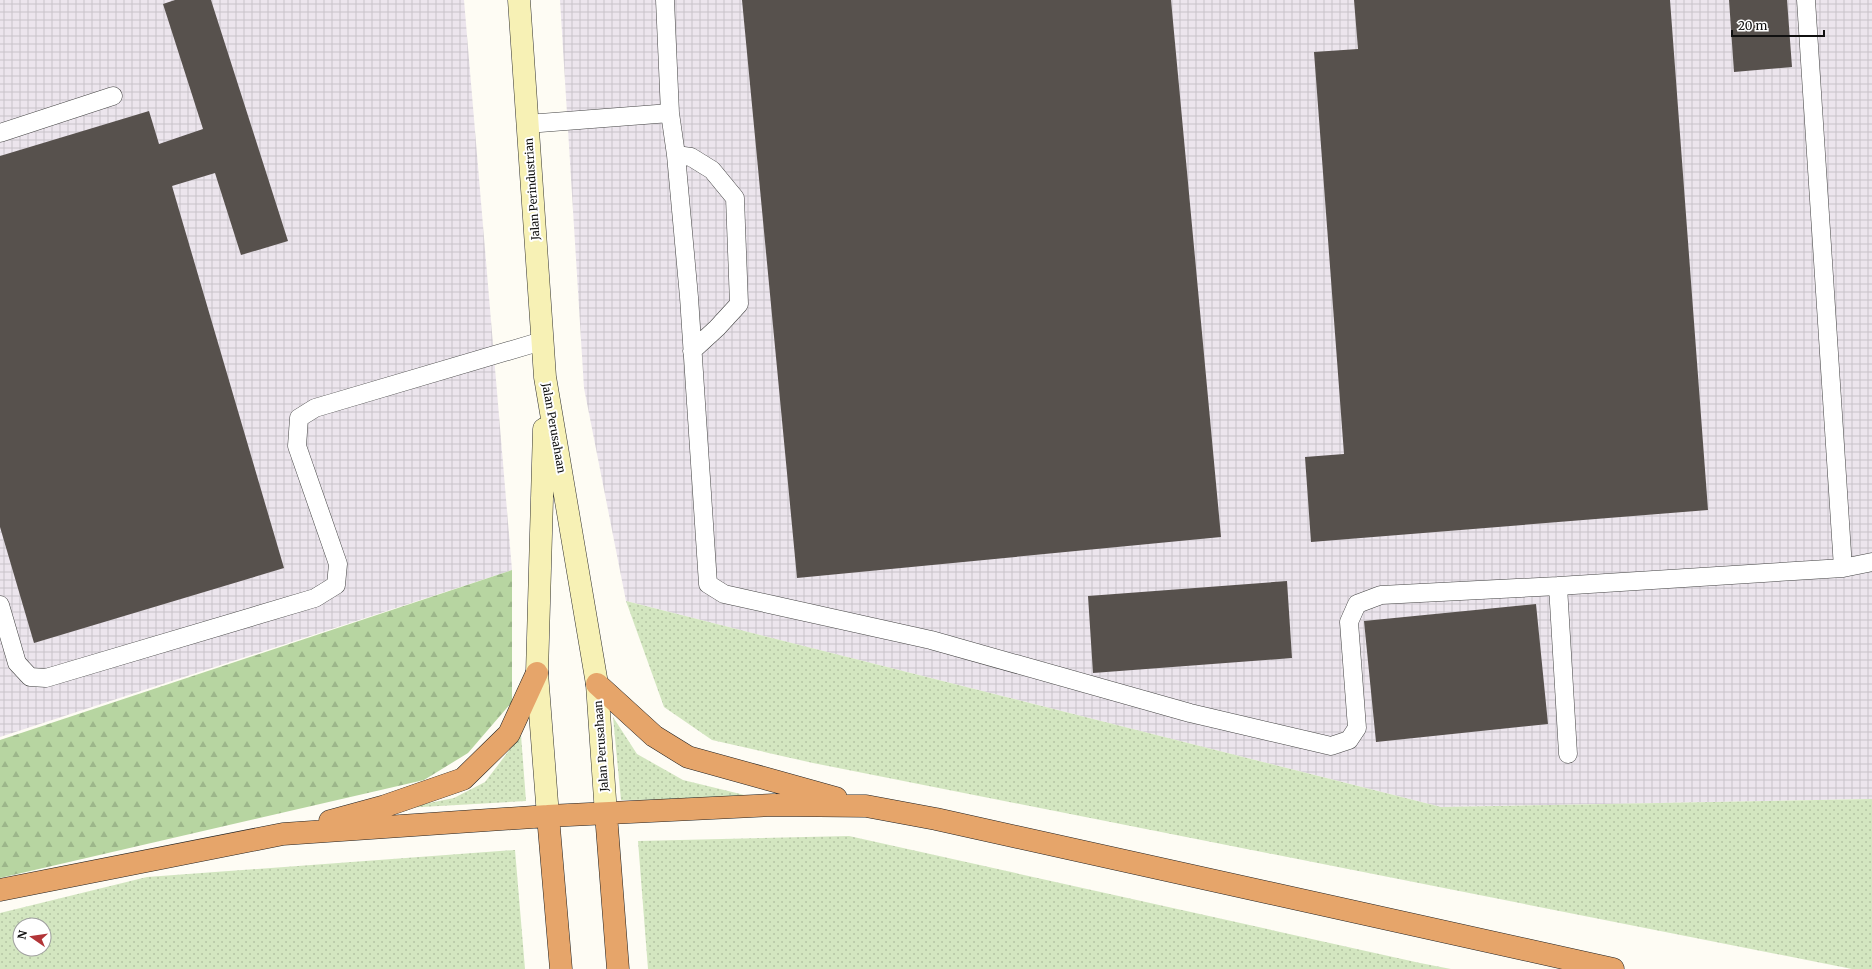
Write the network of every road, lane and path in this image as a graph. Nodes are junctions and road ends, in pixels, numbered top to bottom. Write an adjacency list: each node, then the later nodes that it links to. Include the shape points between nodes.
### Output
1 (519, 0): 6 (main road, Jalan Perindustrian)
2 (665, 0): 5 (lane)
3 (1806, 0): 13 (lane)
4 (113, 96): 7 (lane)
5 (670, 113): 6 (lane); 8 (lane)
6 (527, 124): 9 (main road, Jalan Perindustrian)
7 (0, 133)
8 (676, 155): 10 (lane); 10 (lane, via 691,157 712,170 734,198 739,304 718,328)
9 (542, 340): 11 (main road, Jalan Perindustrian); 15 (lane, via 315,408 299,418 297,446 338,564 336,585 315,598 46,678 30,677 17,663)
10 (692, 351): 14 (lane, via 708,584 724,594 931,640 1190,714 1331,746 1349,740 1357,728 1349,622 1357,604 1381,595)
11 (545, 378): 16 (main road, Jalan Perusahaan); 17 (main road, Jalan Perusahaan)
12 (1872, 562): 13 (lane)
13 (1843, 568): 14 (lane)
14 (1558, 586): 18 (lane)
15 (0, 605)
16 (537, 672): 21 (main road, Jalan Perusahaan); 22 (highway, via 509,734 464,780 385,806)
17 (597, 684): 19 (highway, via 654,736 688,757); 20 (main road, Jalan Perusahaan)
18 (1568, 754)
19 (866, 806): 20 (highway, via 773,805); 26 (highway, via 936,819)
20 (606, 814): 21 (highway); 25 (highway)
21 (548, 816): 22 (highway); 24 (highway)
22 (283, 834): 23 (highway)
23 (0, 890)
24 (561, 969)
25 (618, 969)
26 (1613, 969)

